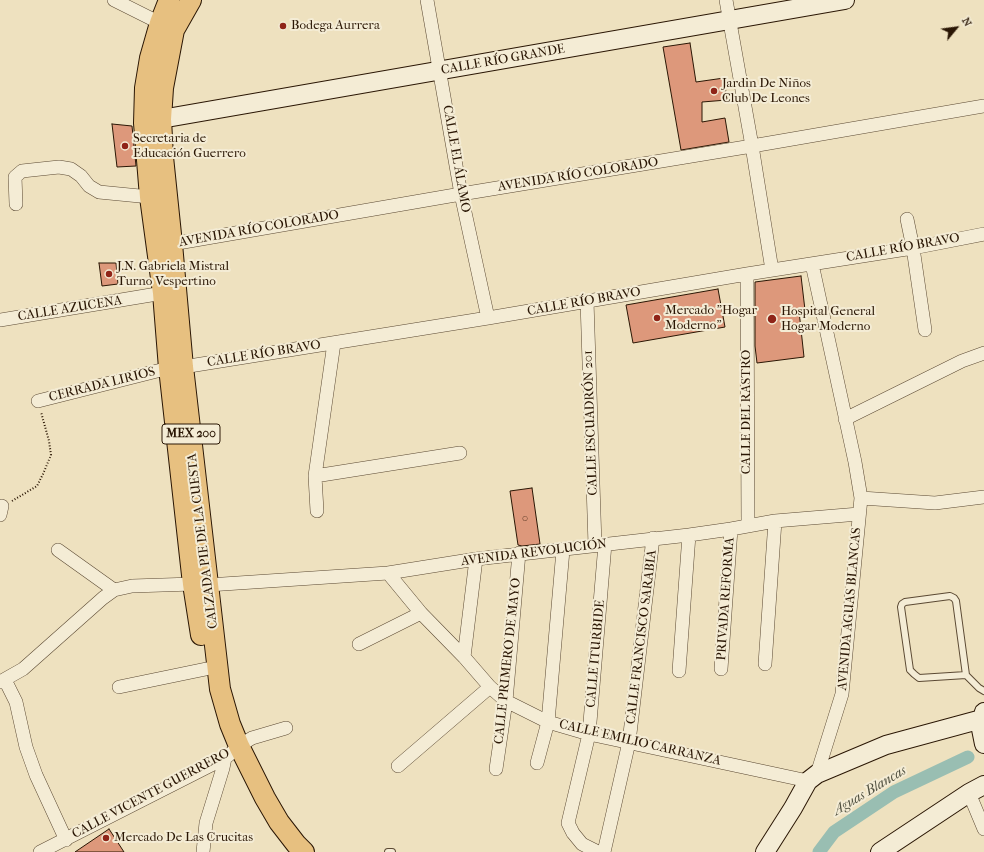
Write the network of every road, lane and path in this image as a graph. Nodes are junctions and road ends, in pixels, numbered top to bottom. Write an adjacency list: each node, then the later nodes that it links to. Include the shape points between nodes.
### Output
1 (114, 0): 8 (street)
2 (169, 0): 8 (main road, CALZADA PIE DE LA CUESTA / MEX 200)
3 (192, 0): 8 (main road, CALZADA PIE DE LA CUESTA / MEX 200)
4 (427, 0): 9 (street, CALLE EL ÁLAMO)
5 (726, 0): 7 (street)
6 (845, 0): 7 (street, CALLE RÍO GRANDE)
7 (730, 20): 9 (street, CALLE RÍO GRANDE); 12 (street)
8 (167, 27): 11 (main road, CALZADA PIE DE LA CUESTA / MEX 200); 14 (main road, CALZADA PIE DE LA CUESTA / MEX 200, via 150,58 145,88 144,123)
9 (440, 71): 11 (street, CALLE RÍO GRANDE); 13 (street, CALLE EL ÁLAMO)
10 (984, 106): 12 (street, AVENIDA RÍO COLORADO)
11 (161, 119): 18 (main road, CALZADA PIE DE LA CUESTA / MEX 200)
12 (752, 146): 13 (street, AVENIDA RÍO COLORADO); 21 (street)
13 (462, 194): 18 (street, AVENIDA RÍO COLORADO); 25 (street, CALLE EL ÁLAMO)
14 (150, 197): 15 (street, via 99,192 72,169 59,167 22,171 16,177); 23 (main road, CALZADA PIE DE LA CUESTA / MEX 200)
15 (16, 204)
16 (907, 219): 19 (street)
17 (984, 234): 19 (street, CALLE RÍO BRAVO)
18 (172, 244): 30 (main road, CALZADA PIE DE LA CUESTA / MEX 200)
19 (913, 248): 20 (street, CALLE RÍO BRAVO); 27 (street)
20 (812, 264): 21 (street, CALLE RÍO BRAVO); 32 (street, AVENIDA AGUAS BLANCAS)
21 (772, 270): 22 (street, CALLE RÍO BRAVO)
22 (747, 274): 24 (street, CALLE RÍO BRAVO); 41 (street, CALLE DEL RASTRO)
23 (163, 293): 26 (street, CALLE AZUCENA); 30 (main road, CALZADA PIE DE LA CUESTA / MEX 200)
24 (587, 301): 25 (street, CALLE RÍO BRAVO); 45 (street, CALLE ESCUADRÓN 201)
25 (488, 318): 28 (street, CALLE RÍO BRAVO)
26 (0, 320)
27 (926, 330)
28 (334, 343): 30 (street, CALLE RÍO BRAVO); 34 (street)
29 (984, 353): 32 (street, via 962,361)
30 (176, 368): 31 (street, CERRADA LIRIOS); 51 (main road, CALZADA PIE DE LA CUESTA / MEX 200)
31 (38, 401): 37 (path, CERRADA LIRIOS, via 51,455 37,486)
32 (845, 419): 36 (street, AVENIDA AGUAS BLANCAS)
33 (460, 453): 34 (street)
34 (315, 476): 38 (street)
35 (984, 497): 36 (street, via 935,503)
36 (861, 498): 39 (street, AVENIDA AGUAS BLANCAS)
37 (1, 511)
38 (317, 511)
39 (859, 514): 40 (street, AVENIDA REVOLUCIÓN); 76 (street, AVENIDA AGUAS BLANCAS, via 842,694)
40 (775, 521): 41 (street, AVENIDA REVOLUCIÓN); 56 (street)
41 (748, 525): 42 (street, AVENIDA REVOLUCIÓN)
42 (731, 529): 43 (street, AVENIDA REVOLUCIÓN); 58 (street, PRIVADA REFORMA)
43 (689, 535): 44 (street, AVENIDA REVOLUCIÓN); 59 (street)
44 (653, 538): 45 (street, AVENIDA REVOLUCIÓN); 70 (street, CALLE FRANCISCO SARABIA)
45 (600, 545): 47 (street, AVENIDA REVOLUCIÓN); 69 (street, CALLE ITURBIDE)
46 (58, 550): 52 (street)
47 (563, 550): 48 (street, AVENIDA REVOLUCIÓN); 67 (street)
48 (519, 553): 49 (street, AVENIDA REVOLUCIÓN); 65 (street, CALLE PRIMERO DE MAYO)
49 (476, 559): 50 (street, AVENIDA REVOLUCIÓN); 55 (street)
50 (388, 573): 51 (street, AVENIDA REVOLUCIÓN); 53 (street, CALLE EMILIO CARRANZA)
51 (200, 585): 52 (street, AVENIDA REVOLUCIÓN, via 132,586); 57 (main road, CALZADA PIE DE LA CUESTA / MEX 200); 72 (main road, CALZADA PIE DE LA CUESTA / MEX 200, via 220,688 230,724)
52 (114, 590): 61 (street, via 23,669)
53 (421, 613): 54 (street); 55 (street, CALLE EMILIO CARRANZA)
54 (359, 644)
55 (464, 657): 63 (street, CALLE EMILIO CARRANZA)
56 (765, 664)
57 (206, 669): 62 (street); 72 (main road, CALZADA PIE DE LA CUESTA / MEX 200, via 219,727)
58 (721, 669)
59 (679, 672)
60 (966, 675): 60 (lane, via 954,598 950,596 902,604 910,670 919,678); 64 (lane)
61 (3, 681): 79 (street, via 16,702 26,747 36,775)
62 (120, 687)
63 (490, 687): 65 (street, CALLE EMILIO CARRANZA); 74 (street)
64 (984, 691)
65 (506, 701): 67 (street, CALLE EMILIO CARRANZA); 75 (street, CALLE PRIMERO DE MAYO)
66 (983, 715): 71 (street, via 981,729); 76 (street, via 886,745)
67 (548, 722): 69 (street, CALLE EMILIO CARRANZA); 73 (street)
68 (286, 728): 72 (street, CALLE VICENTE GUERRERO, via 252,738)
69 (589, 734): 70 (street, CALLE EMILIO CARRANZA); 86 (street, CALLE ITURBIDE, via 568,822 582,844)
70 (630, 742): 76 (street, CALLE EMILIO CARRANZA); 87 (street, CALLE FRANCISCO SARABIA)
71 (984, 744)
72 (231, 753): 79 (street, CALLE VICENTE GUERRERO); 81 (street, via 223,768 206,823); 82 (main road, CALZADA PIE DE LA CUESTA / MEX 200, via 255,805); 83 (main road, CALZADA PIE DE LA CUESTA / MEX 200, via 265,798 279,822)
73 (537, 763)
74 (398, 766)
75 (496, 769)
76 (812, 777): 88 (street, AVENIDA AGUAS BLANCAS)
77 (976, 789): 78 (street); 89 (street)
78 (984, 829)
79 (66, 840): 80 (street, CALLE VICENTE GUERRERO)
80 (40, 852)
81 (203, 852)
82 (287, 852)
83 (304, 852)
84 (388, 852): 85 (lane)
85 (392, 852)
86 (598, 852)
87 (604, 852)
88 (765, 852)
89 (880, 852)

